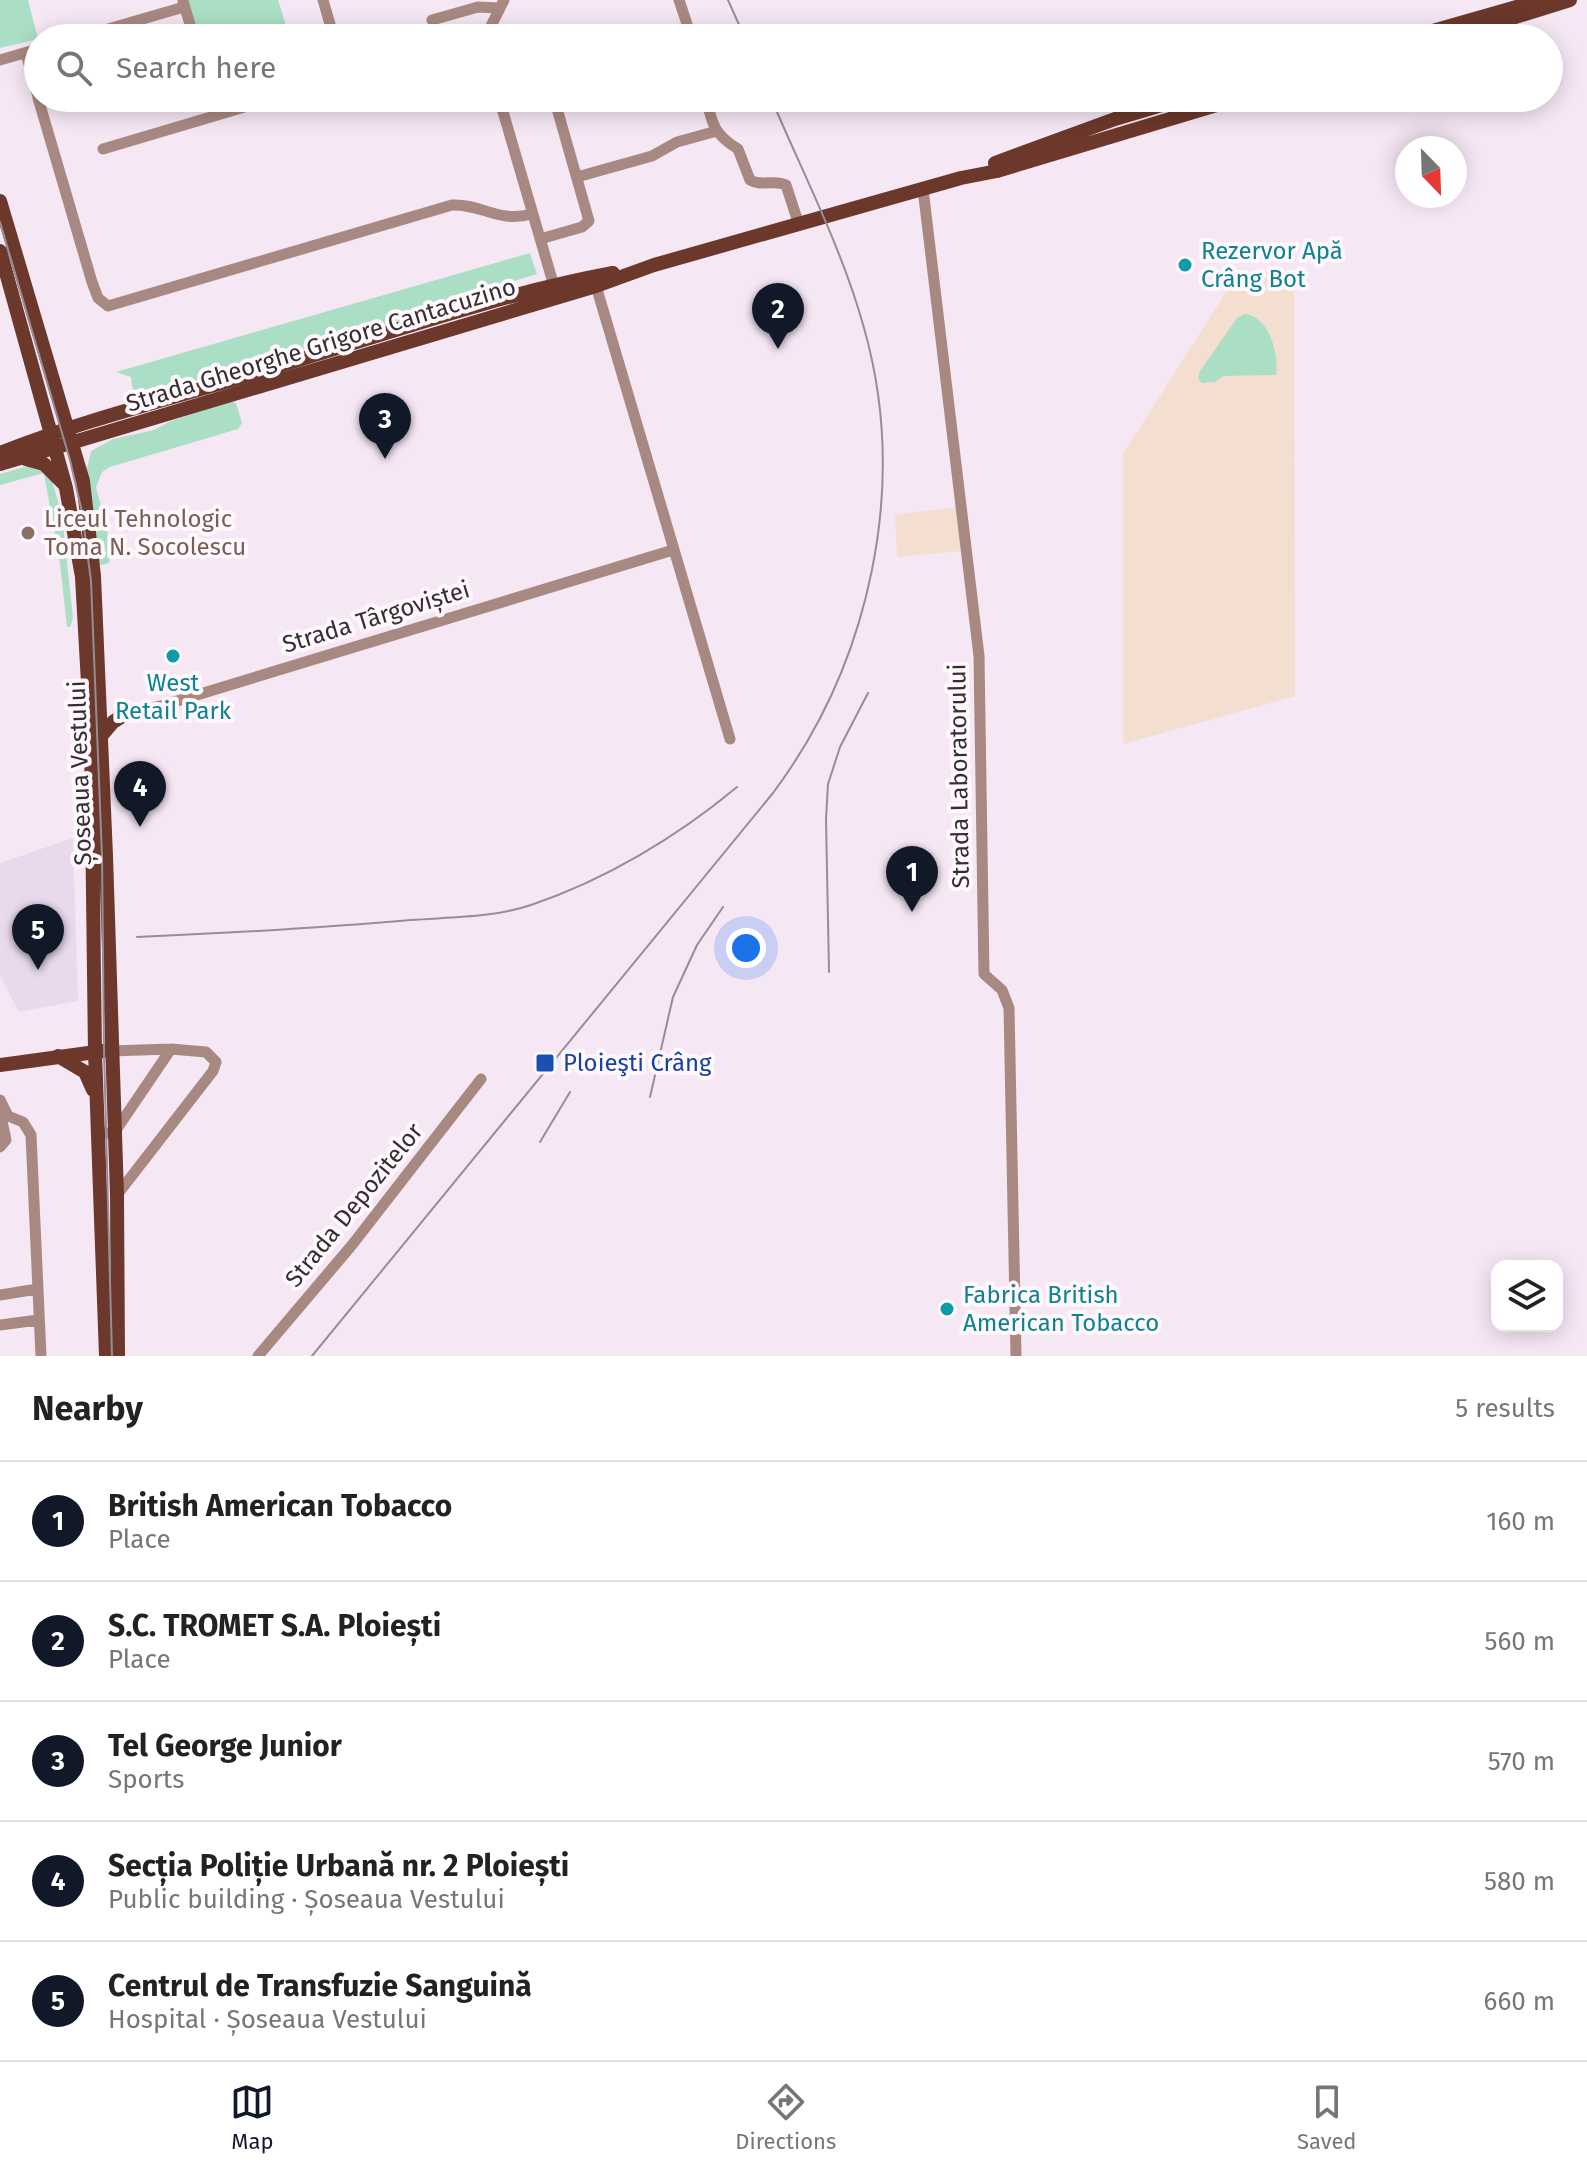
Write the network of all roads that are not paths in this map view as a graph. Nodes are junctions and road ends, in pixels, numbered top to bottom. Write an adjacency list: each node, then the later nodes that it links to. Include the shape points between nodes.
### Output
1 (323, 0): 10 (street)
2 (679, 0): 12 (street)
3 (1541, 0): 13 (main road)
4 (1570, 0): 14 (main road)
5 (183, 3): 8 (street); 9 (street)
6 (502, 4): 7 (street); 11 (street)
7 (432, 20)
8 (119, 24)
9 (190, 24)
10 (330, 24)
11 (492, 24)
12 (687, 24)
13 (1457, 24)
14 (1493, 24)
15 (24, 53): 16 (street)
16 (0, 60)
17 (42, 112): 30 (street, via 92,282 108,306 452,205 504,217)
18 (227, 112): 25 (street)
19 (503, 112): 30 (street)
20 (558, 112): 26 (street)
21 (711, 112): 24 (street)
22 (1138, 112): 27 (main road, Strada Gheorghe Grigore Cantacuzino)
23 (1193, 112): 27 (main road, Strada Gheorghe Grigore Cantacuzino)
24 (717, 131): 26 (street); 31 (street, via 738,149 750,180 786,185)
25 (103, 149)
26 (577, 177): 32 (street, via 587,224)
27 (961, 178): 28 (main road, Strada Gheorghe Grigore Cantacuzino)
28 (923, 189): 31 (main road, Strada Gheorghe Grigore Cantacuzino); 77 (street, Strada Laboratorului, via 979,656 984,974 1002,990 1009,1008)
29 (0, 201): 36 (main road, Șoseaua Vestului)
30 (532, 214): 32 (street)
31 (799, 225): 34 (main road, Strada Gheorghe Grigore Cantacuzino)
32 (540, 239): 35 (street)
33 (0, 251): 37 (main road, Șoseaua Vestului)
34 (594, 282): 35 (main road, Strada Gheorghe Grigore Cantacuzino); 50 (street)
35 (556, 291): 38 (main road, Strada Gheorghe Grigore Cantacuzino); 41 (main road, Strada Gheorghe Grigore Cantacuzino)
36 (56, 389): 38 (main road, via 73,411); 39 (main road, Șoseaua Vestului)
37 (41, 393): 40 (main road, Șoseaua Vestului); 42 (main road, via 38,421)
38 (99, 418): 39 (main road, Strada Gheorghe Grigore Cantacuzino)
39 (68, 428): 40 (main road, Strada Gheorghe Grigore Cantacuzino); 43 (main road, Șoseaua Vestului)
40 (51, 433): 42 (main road, Strada Gheorghe Grigore Cantacuzino); 44 (main road, Șoseaua Vestului)
41 (106, 434): 43 (main road, Strada Gheorghe Grigore Cantacuzino); 48 (main road, via 87,452)
42 (26, 443): 45 (main road, Strada Gheorghe Grigore Cantacuzino)
43 (72, 444): 44 (main road, Strada Gheorghe Grigore Cantacuzino); 48 (main road, Șoseaua Vestului)
44 (55, 449): 46 (main road, Strada Gheorghe Grigore Cantacuzino); 49 (main road, Șoseaua Vestului)
45 (0, 453)
46 (21, 459): 47 (main road, Strada Gheorghe Grigore Cantacuzino); 49 (main road, via 44,464)
47 (0, 464)
48 (83, 481): 51 (main road, Șoseaua Vestului, via 94,576)
49 (66, 488): 51 (main road, Șoseaua Vestului)
50 (673, 550): 52 (street, Strada Târgoviștei); 54 (street)
51 (97, 713): 52 (main road); 53 (main road, Șoseaua Vestului); 55 (main road, Șoseaua Vestului)
52 (124, 715): 53 (main road)
53 (102, 735): 57 (main road, Șoseaua Vestului)
54 (730, 739)
55 (95, 1016): 58 (main road, Șoseaua Vestului); 59 (main road, via 84,1039)
56 (171, 1049): 57 (street); 66 (street); 68 (street, via 206,1052 216,1067)
57 (111, 1051): 58 (main road); 66 (main road, Șoseaua Vestului)
58 (95, 1052): 59 (main road); 62 (main road, Șoseaua Vestului)
59 (58, 1056): 60 (main road); 62 (main road, via 85,1072)
60 (0, 1065)
61 (481, 1079): 76 (street, Strada Depozitelor)
62 (96, 1096): 65 (main road, Șoseaua Vestului)
63 (0, 1100): 64 (street)
64 (3, 1116): 67 (street, via 6,1140); 69 (street, via 23,1122 31,1135)
65 (98, 1133): 66 (street); 74 (main road, Șoseaua Vestului)
66 (114, 1133): 68 (main road, Șoseaua Vestului)
67 (0, 1147)
68 (117, 1195): 75 (main road, Șoseaua Vestului)
69 (37, 1289): 70 (street); 71 (street)
70 (0, 1295)
71 (38, 1320): 72 (street); 73 (street)
72 (0, 1325)
73 (41, 1356)
74 (106, 1356)
75 (118, 1356)
76 (258, 1356)
77 (1016, 1356)

